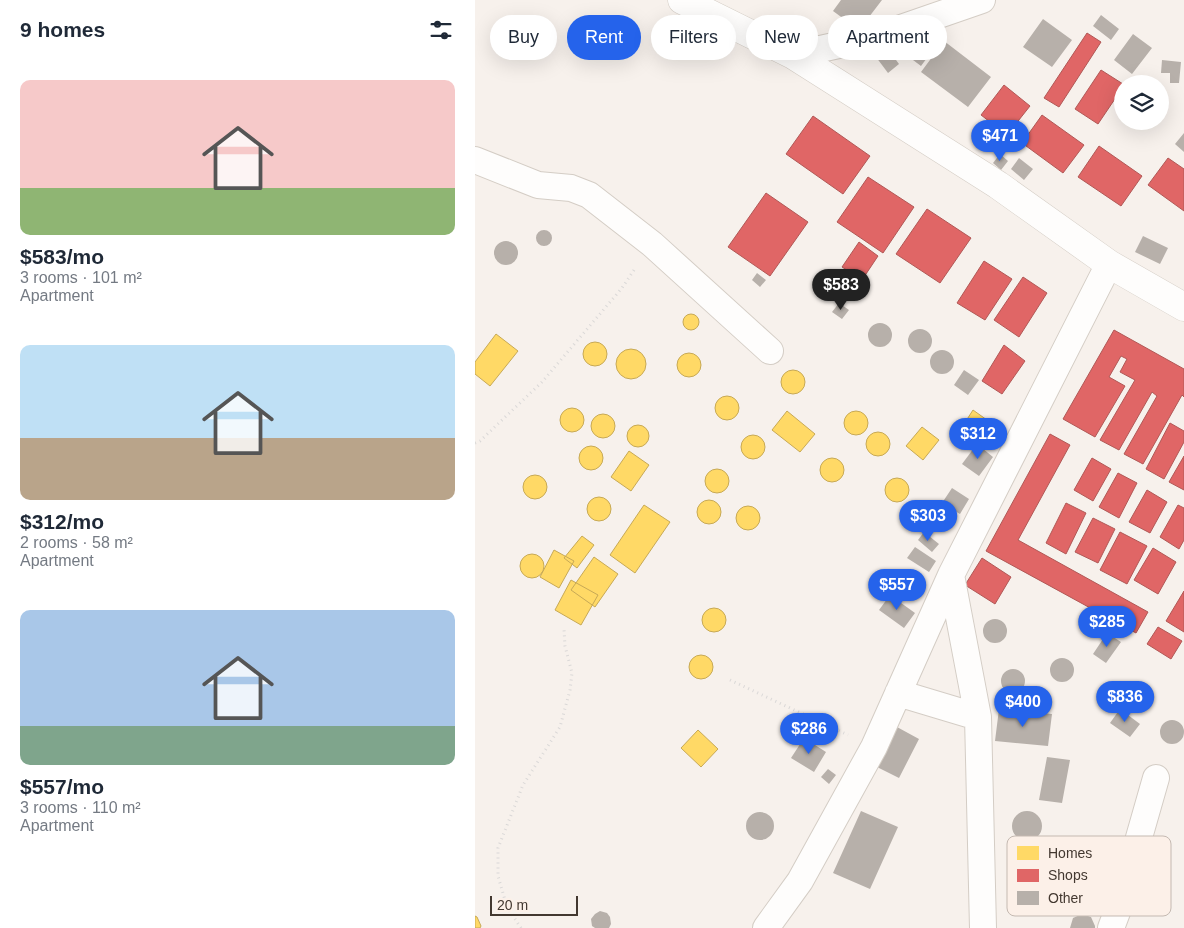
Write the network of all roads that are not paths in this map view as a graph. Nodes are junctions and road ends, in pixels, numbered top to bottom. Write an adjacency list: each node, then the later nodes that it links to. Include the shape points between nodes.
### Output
1 (682, 0): 3 (street)
2 (982, 0): 4 (street, via 875,37)
3 (746, 32)
4 (818, 50)
5 (801, 60): 7 (street, via 998,185)
6 (475, 160): 9 (street, via 538,185 571,188 589,195 652,244)
7 (1109, 264): 8 (street); 10 (street)
8 (1181, 301)
9 (770, 351)
10 (951, 575): 11 (street); 12 (street)
11 (898, 692): 12 (street); 16 (street, via 874,747 800,881)
12 (978, 717): 17 (street)
13 (1156, 778): 14 (street)
14 (1139, 836)
15 (1116, 916): 18 (street)
16 (766, 928)
17 (983, 928)
18 (1111, 928)

